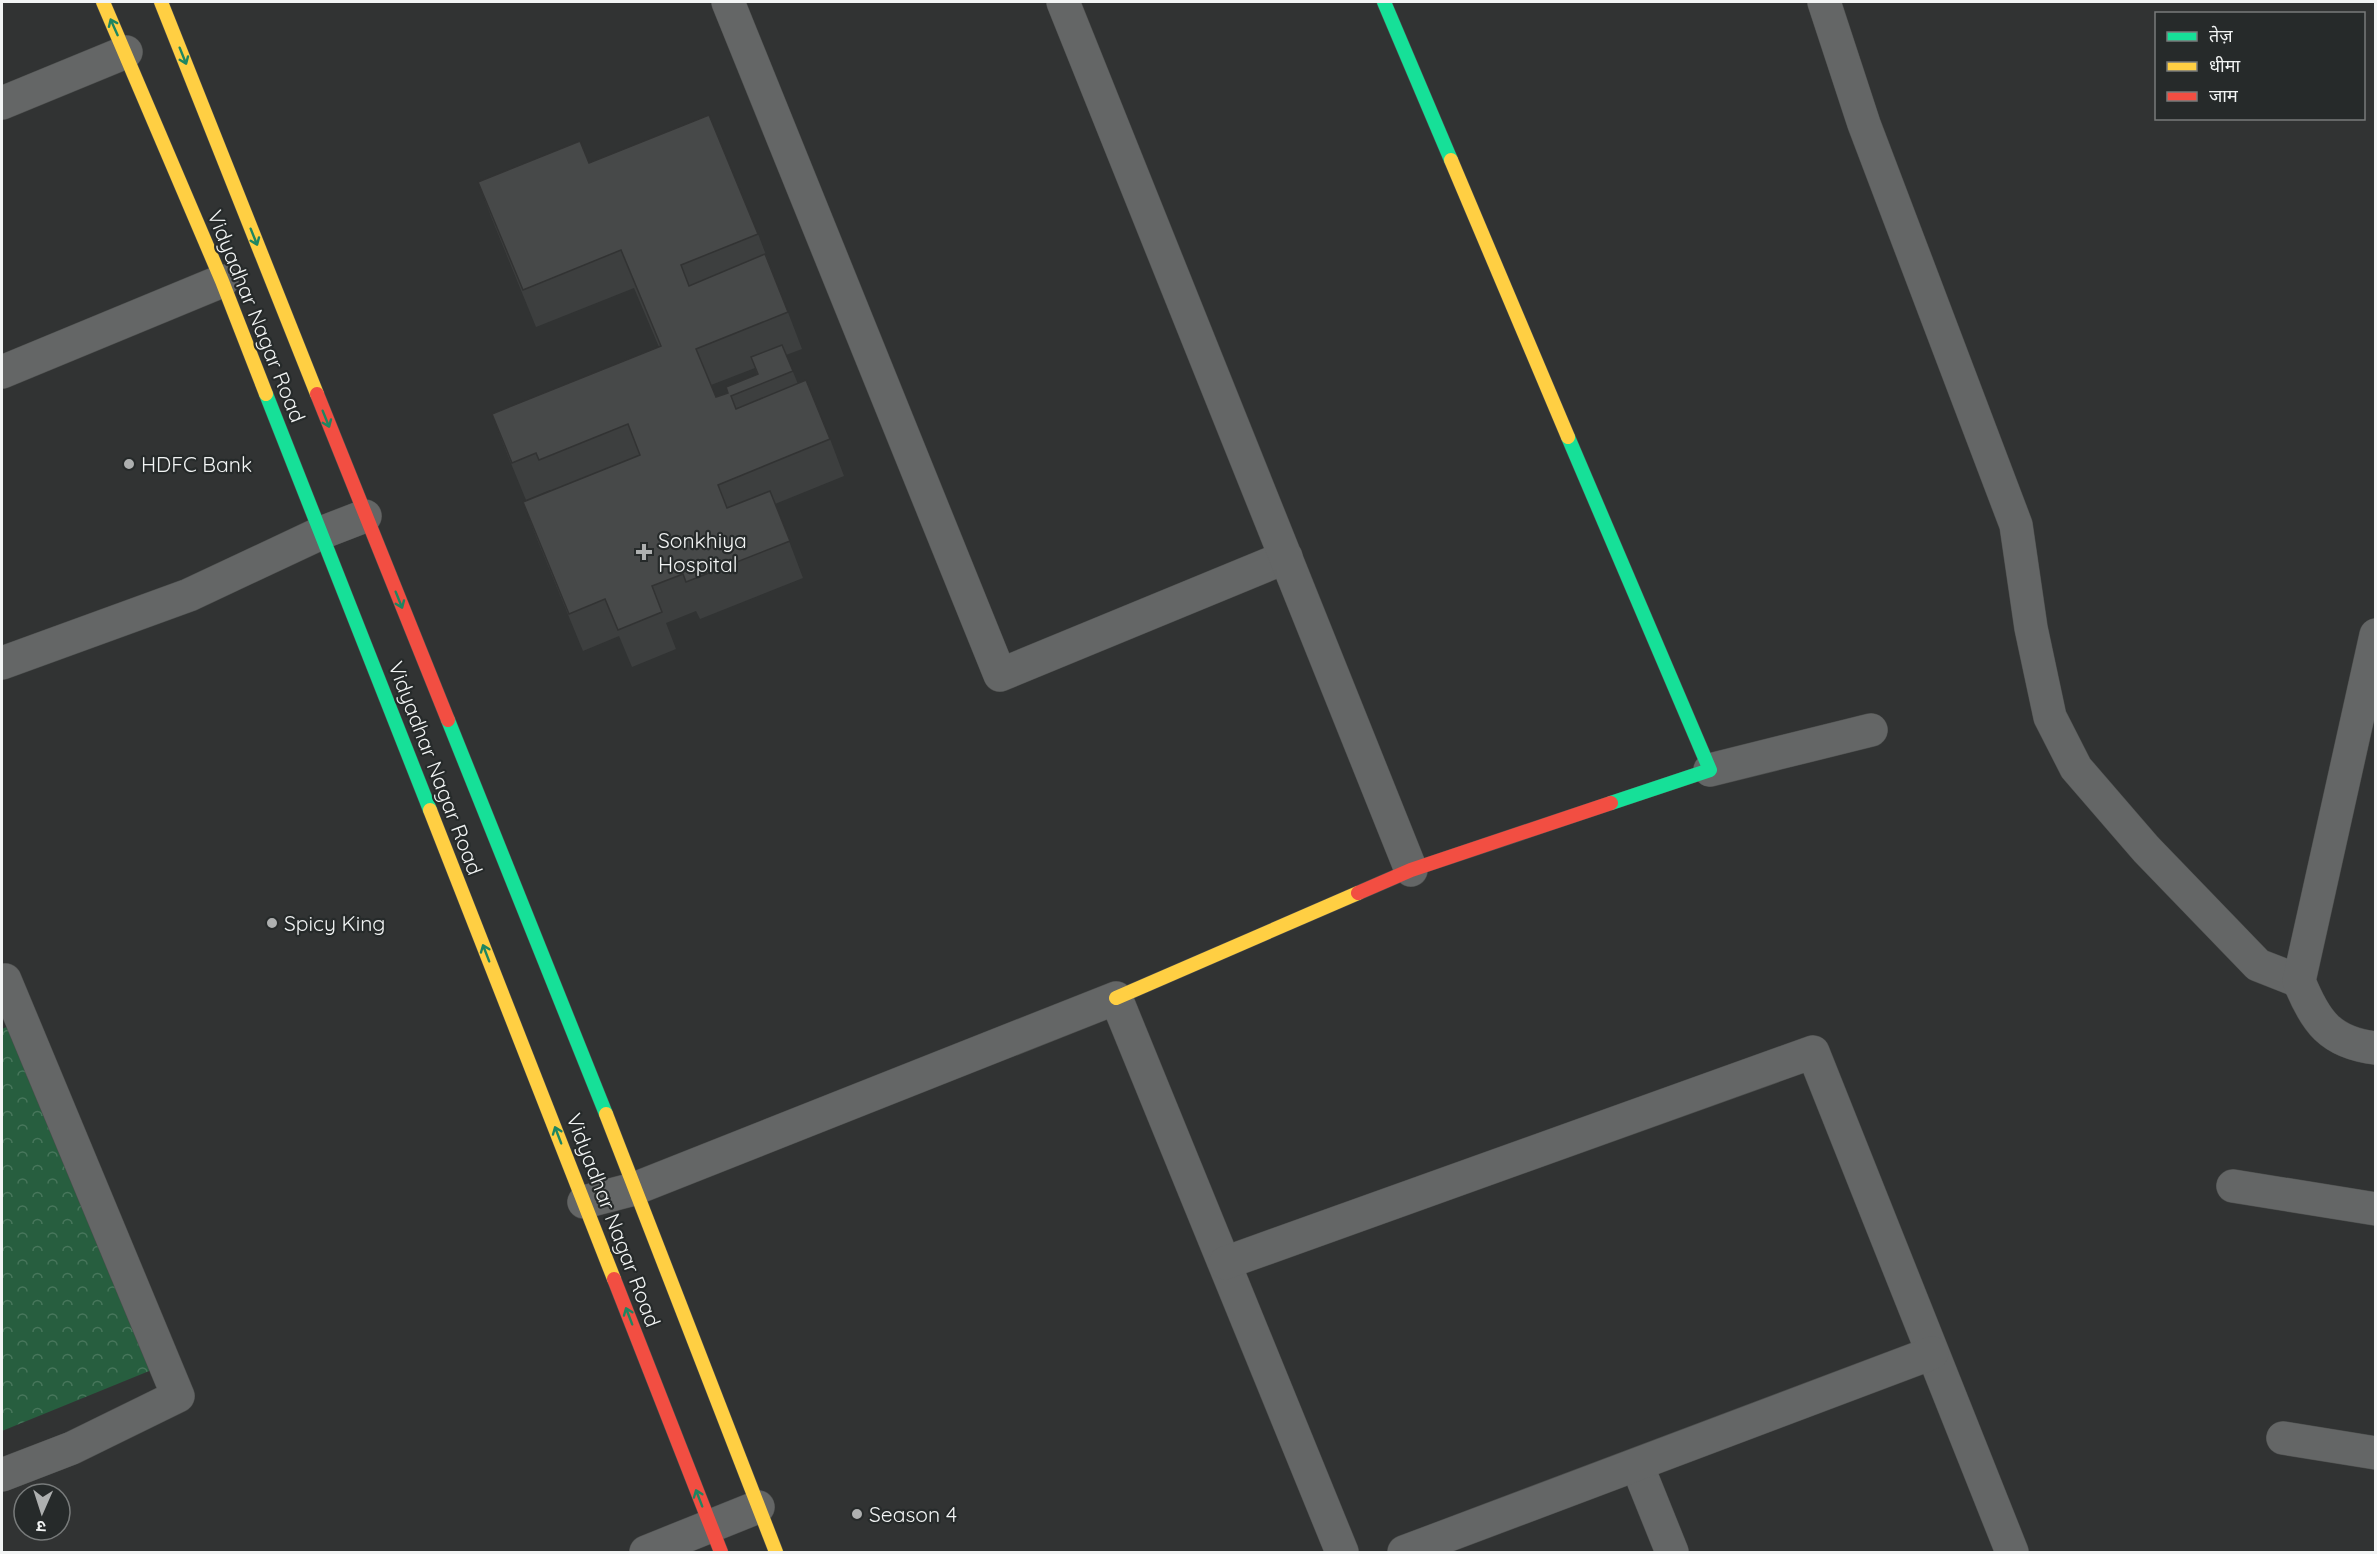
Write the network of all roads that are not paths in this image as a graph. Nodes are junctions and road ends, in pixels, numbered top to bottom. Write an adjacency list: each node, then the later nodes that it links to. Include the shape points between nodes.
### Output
1 (103, 2): 7 (main road, Vidyadhar Nagar Road, one-way to 1)
2 (161, 2): 11 (main road, Vidyadhar Nagar Road, one-way to 11)
3 (728, 2): 13 (street, via 1000,675)
4 (1063, 2): 13 (street)
5 (1384, 2): 17 (main road)
6 (1824, 2): 19 (street, via 1864,124 2016,525 2031,628 2050,717 2076,768 2146,849 2258,964)
7 (126, 52): 8 (street); 9 (main road, Vidyadhar Nagar Road)
8 (2, 103)
9 (222, 281): 10 (street); 12 (main road, Vidyadhar Nagar Road)
10 (2, 372)
11 (365, 516): 12 (street); 24 (main road, Vidyadhar Nagar Road, one-way to 24)
12 (321, 533): 15 (street, via 189,595); 25 (main road, Vidyadhar Nagar Road, one-way to 12)
13 (1286, 557): 18 (street)
14 (2376, 634): 19 (street)
15 (2, 663)
16 (1871, 730): 17 (street)
17 (1710, 770): 18 (main road)
18 (1411, 870): 21 (main road)
19 (2300, 981): 22 (street, via 2312,1012 2327,1030 2363,1047)
20 (2, 982): 32 (street, via 5,980 8,986 178,1396 72,1448)
21 (1116, 998): 24 (street); 27 (street)
22 (2376, 1048)
23 (2233, 1186): 26 (street)
24 (634, 1189): 25 (street); 33 (main road, Vidyadhar Nagar Road)
25 (584, 1202): 34 (main road, Vidyadhar Nagar Road, one-way to 25)
26 (2376, 1209)
27 (1225, 1263): 28 (street, via 1813,1052); 37 (street)
28 (1932, 1353): 31 (street); 40 (street)
29 (2283, 1438): 30 (street)
30 (2376, 1453)
31 (1637, 1465): 38 (street); 39 (street)
32 (2, 1475)
33 (758, 1507): 34 (street); 36 (main road, Vidyadhar Nagar Road)
34 (715, 1539): 35 (street)
35 (646, 1552)
36 (776, 1552)
37 (1342, 1552)
38 (1404, 1552)
39 (1672, 1552)
40 (2012, 1552)

